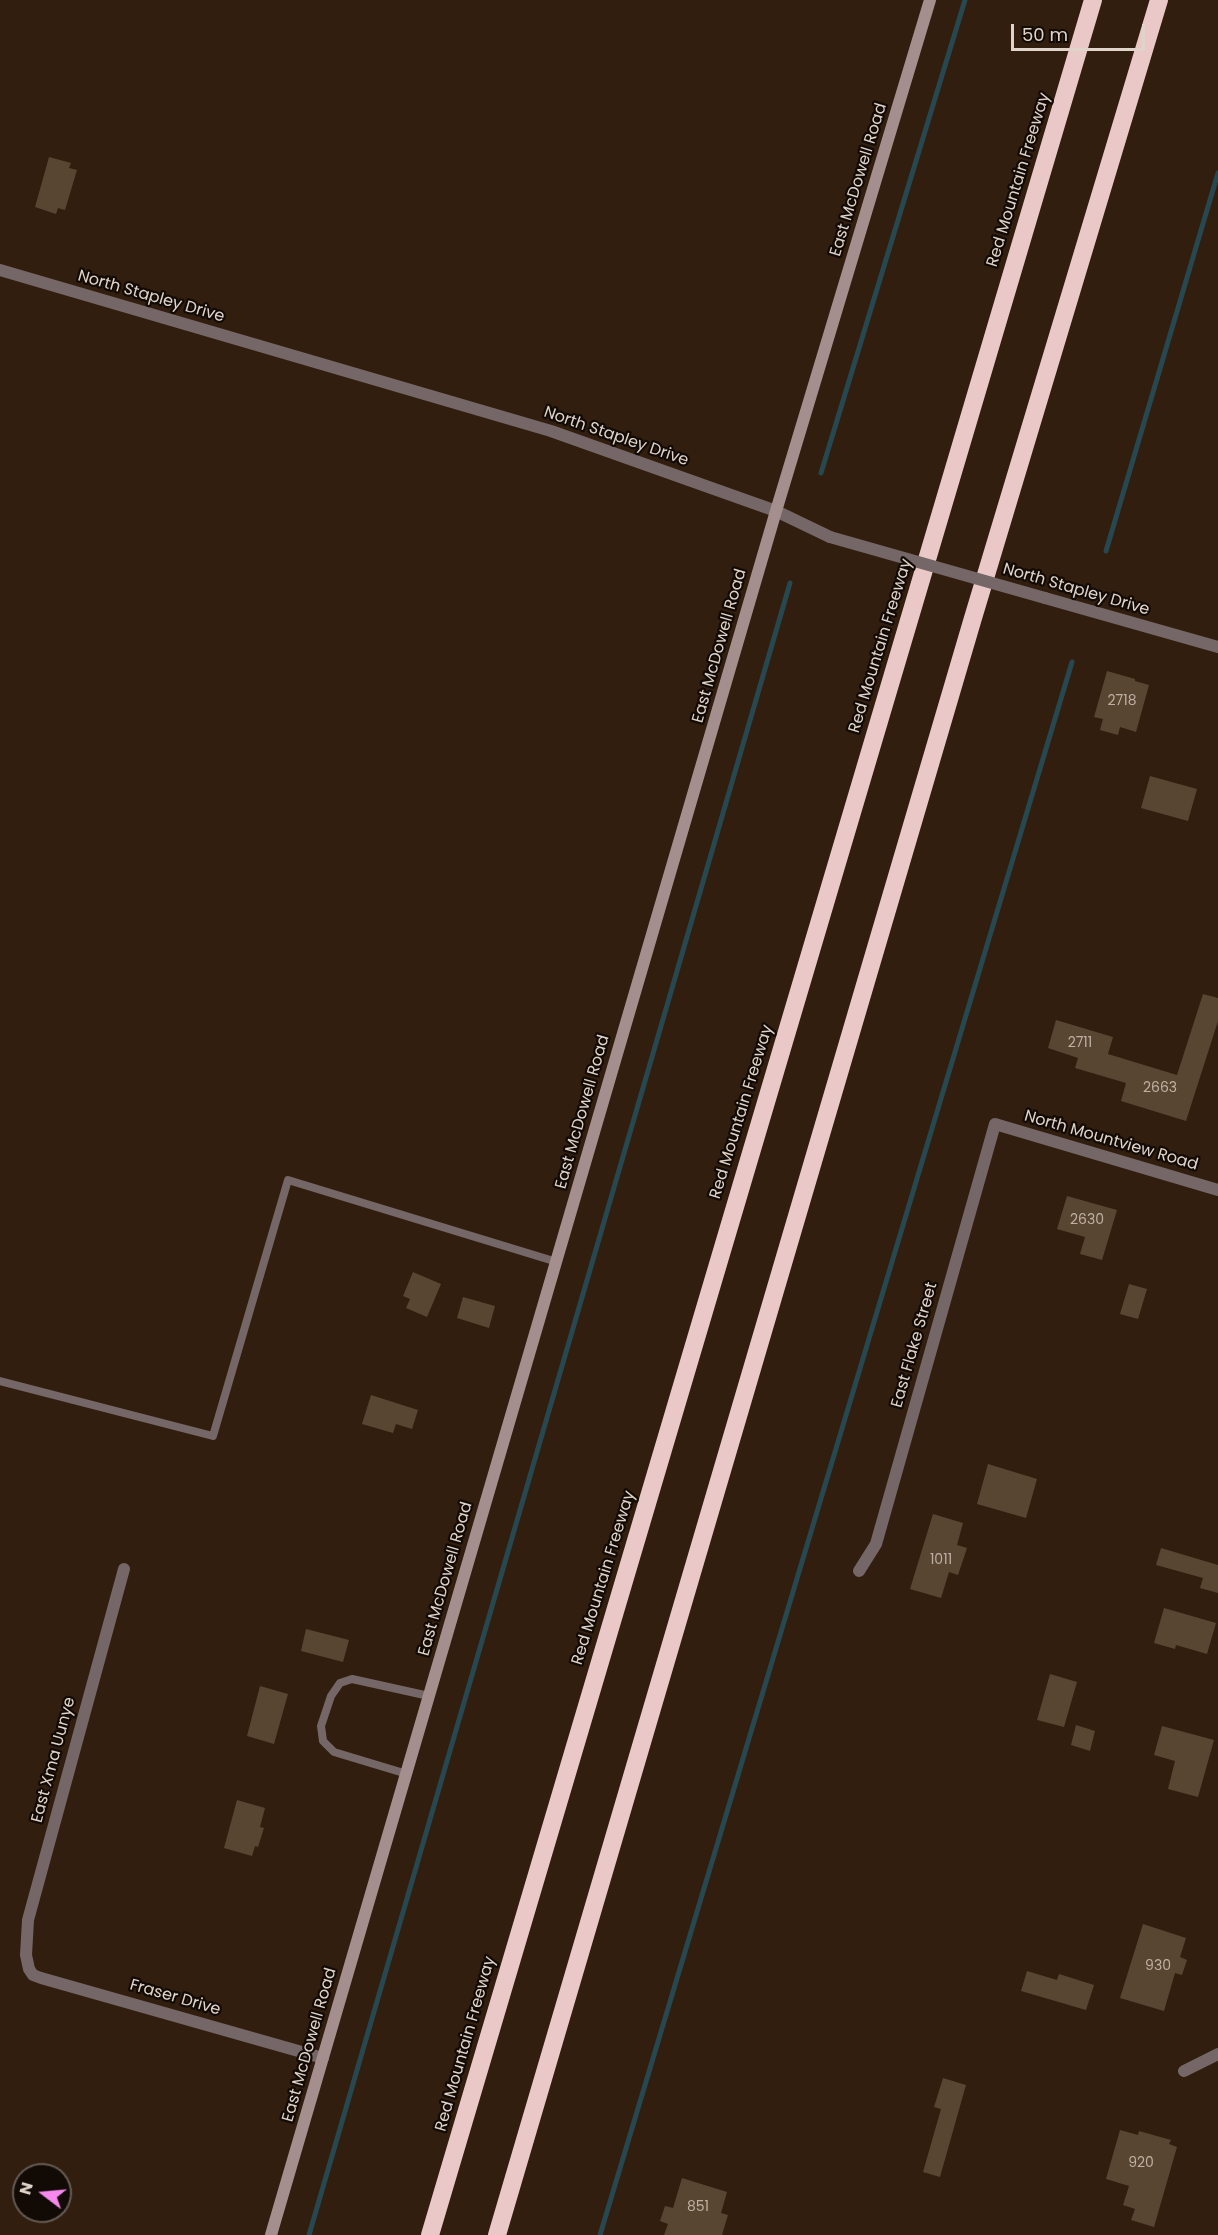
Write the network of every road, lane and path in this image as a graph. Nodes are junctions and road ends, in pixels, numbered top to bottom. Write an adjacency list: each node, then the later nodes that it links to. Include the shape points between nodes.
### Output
1 (930, 0): 5 (street, East McDowell Road)
2 (1093, 0): 20 (highway, Red Mountain Freeway)
3 (1159, 0): 21 (highway)
4 (0, 270): 5 (street, North Stapley Drive, via 551,431)
5 (776, 512): 6 (street, North Stapley Drive, bridge, via 830,537); 9 (street, East McDowell Road)
6 (1218, 647)
7 (995, 1124): 8 (street, North Mountview Road); 12 (street, East Flake Street, via 876,1544)
8 (1218, 1190)
9 (556, 1262): 10 (lane, via 288,1180 213,1436); 13 (street, East McDowell Road)
10 (0, 1381)
11 (124, 1569): 15 (street, East Xma Uunye, via 28,1920)
12 (859, 1571)
13 (429, 1696): 14 (street, East McDowell Road); 14 (lane, via 352,1679 335,1689 321,1726 323,1741 334,1752)
14 (406, 1774): 17 (street, East McDowell Road)
15 (27, 1961): 17 (street, Fraser Drive, via 33,1975 41,1978)
16 (1218, 2054): 18 (street)
17 (323, 2058): 19 (street, East McDowell Road)
18 (1184, 2071)
19 (272, 2235)
20 (430, 2235)
21 (497, 2235)

